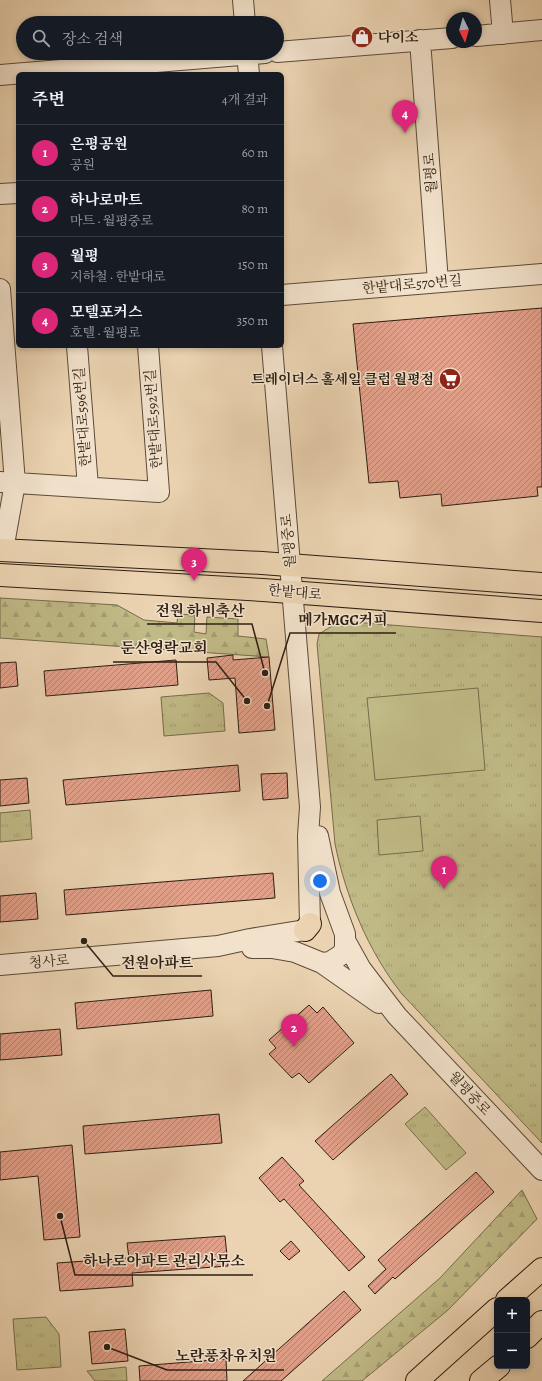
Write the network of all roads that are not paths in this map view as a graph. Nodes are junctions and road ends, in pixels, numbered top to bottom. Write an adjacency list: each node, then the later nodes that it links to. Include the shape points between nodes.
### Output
1 (243, 0): 3 (street)
2 (500, 0): 5 (street)
3 (244, 16)
4 (542, 30): 5 (street)
5 (503, 34): 6 (street)
6 (482, 36)
7 (446, 38): 8 (street)
8 (420, 40): 9 (street); 19 (street, 월평로)
9 (284, 51)
10 (177, 60): 12 (street)
11 (252, 60): 13 (street)
12 (25, 72)
13 (249, 72)
14 (16, 73): 15 (street)
15 (0, 74)
16 (16, 192): 17 (street)
17 (0, 194)
18 (542, 274): 19 (street, 한밭대로570번길)
19 (438, 282): 21 (street, 한밭대로570번길)
20 (0, 289): 25 (street)
21 (284, 294)
22 (77, 348): 26 (street, 한밭대로596번길)
23 (148, 348): 26 (street, 한밭대로592번길, via 159,492)
24 (272, 348): 28 (street, 월평중로)
25 (8, 482): 26 (street); 27 (street)
26 (88, 487)
27 (1, 550): 28 (main road, 한밭대로)
28 (290, 565): 30 (main road, 한밭대로); 31 (street, 월평중로)
29 (0, 575): 31 (main road, 한밭대로)
30 (542, 584)
31 (292, 592): 32 (main road, 한밭대로); 33 (street, 월평중로)
32 (542, 611)
33 (310, 807): 34 (street); 35 (street, via 330,893)
34 (307, 927): 35 (street, via 323,919 337,923); 36 (street); 37 (street, via 302,944)
35 (344, 935): 37 (street, via 345,949 336,959); 39 (street, via 361,969)
36 (218, 946): 37 (street, via 272,948 295,952); 38 (street, 청사로)
37 (316, 960): 39 (street)
38 (0, 965)
39 (397, 1016): 40 (street, 월평중로)
40 (542, 1170)
41 (542, 1257): 43 (street)
42 (542, 1269): 43 (main road)
43 (510, 1297)
44 (494, 1312): 48 (main road)
45 (542, 1322): 46 (main road)
46 (530, 1334)
47 (495, 1369): 49 (main road)
48 (417, 1381)
49 (481, 1381)

